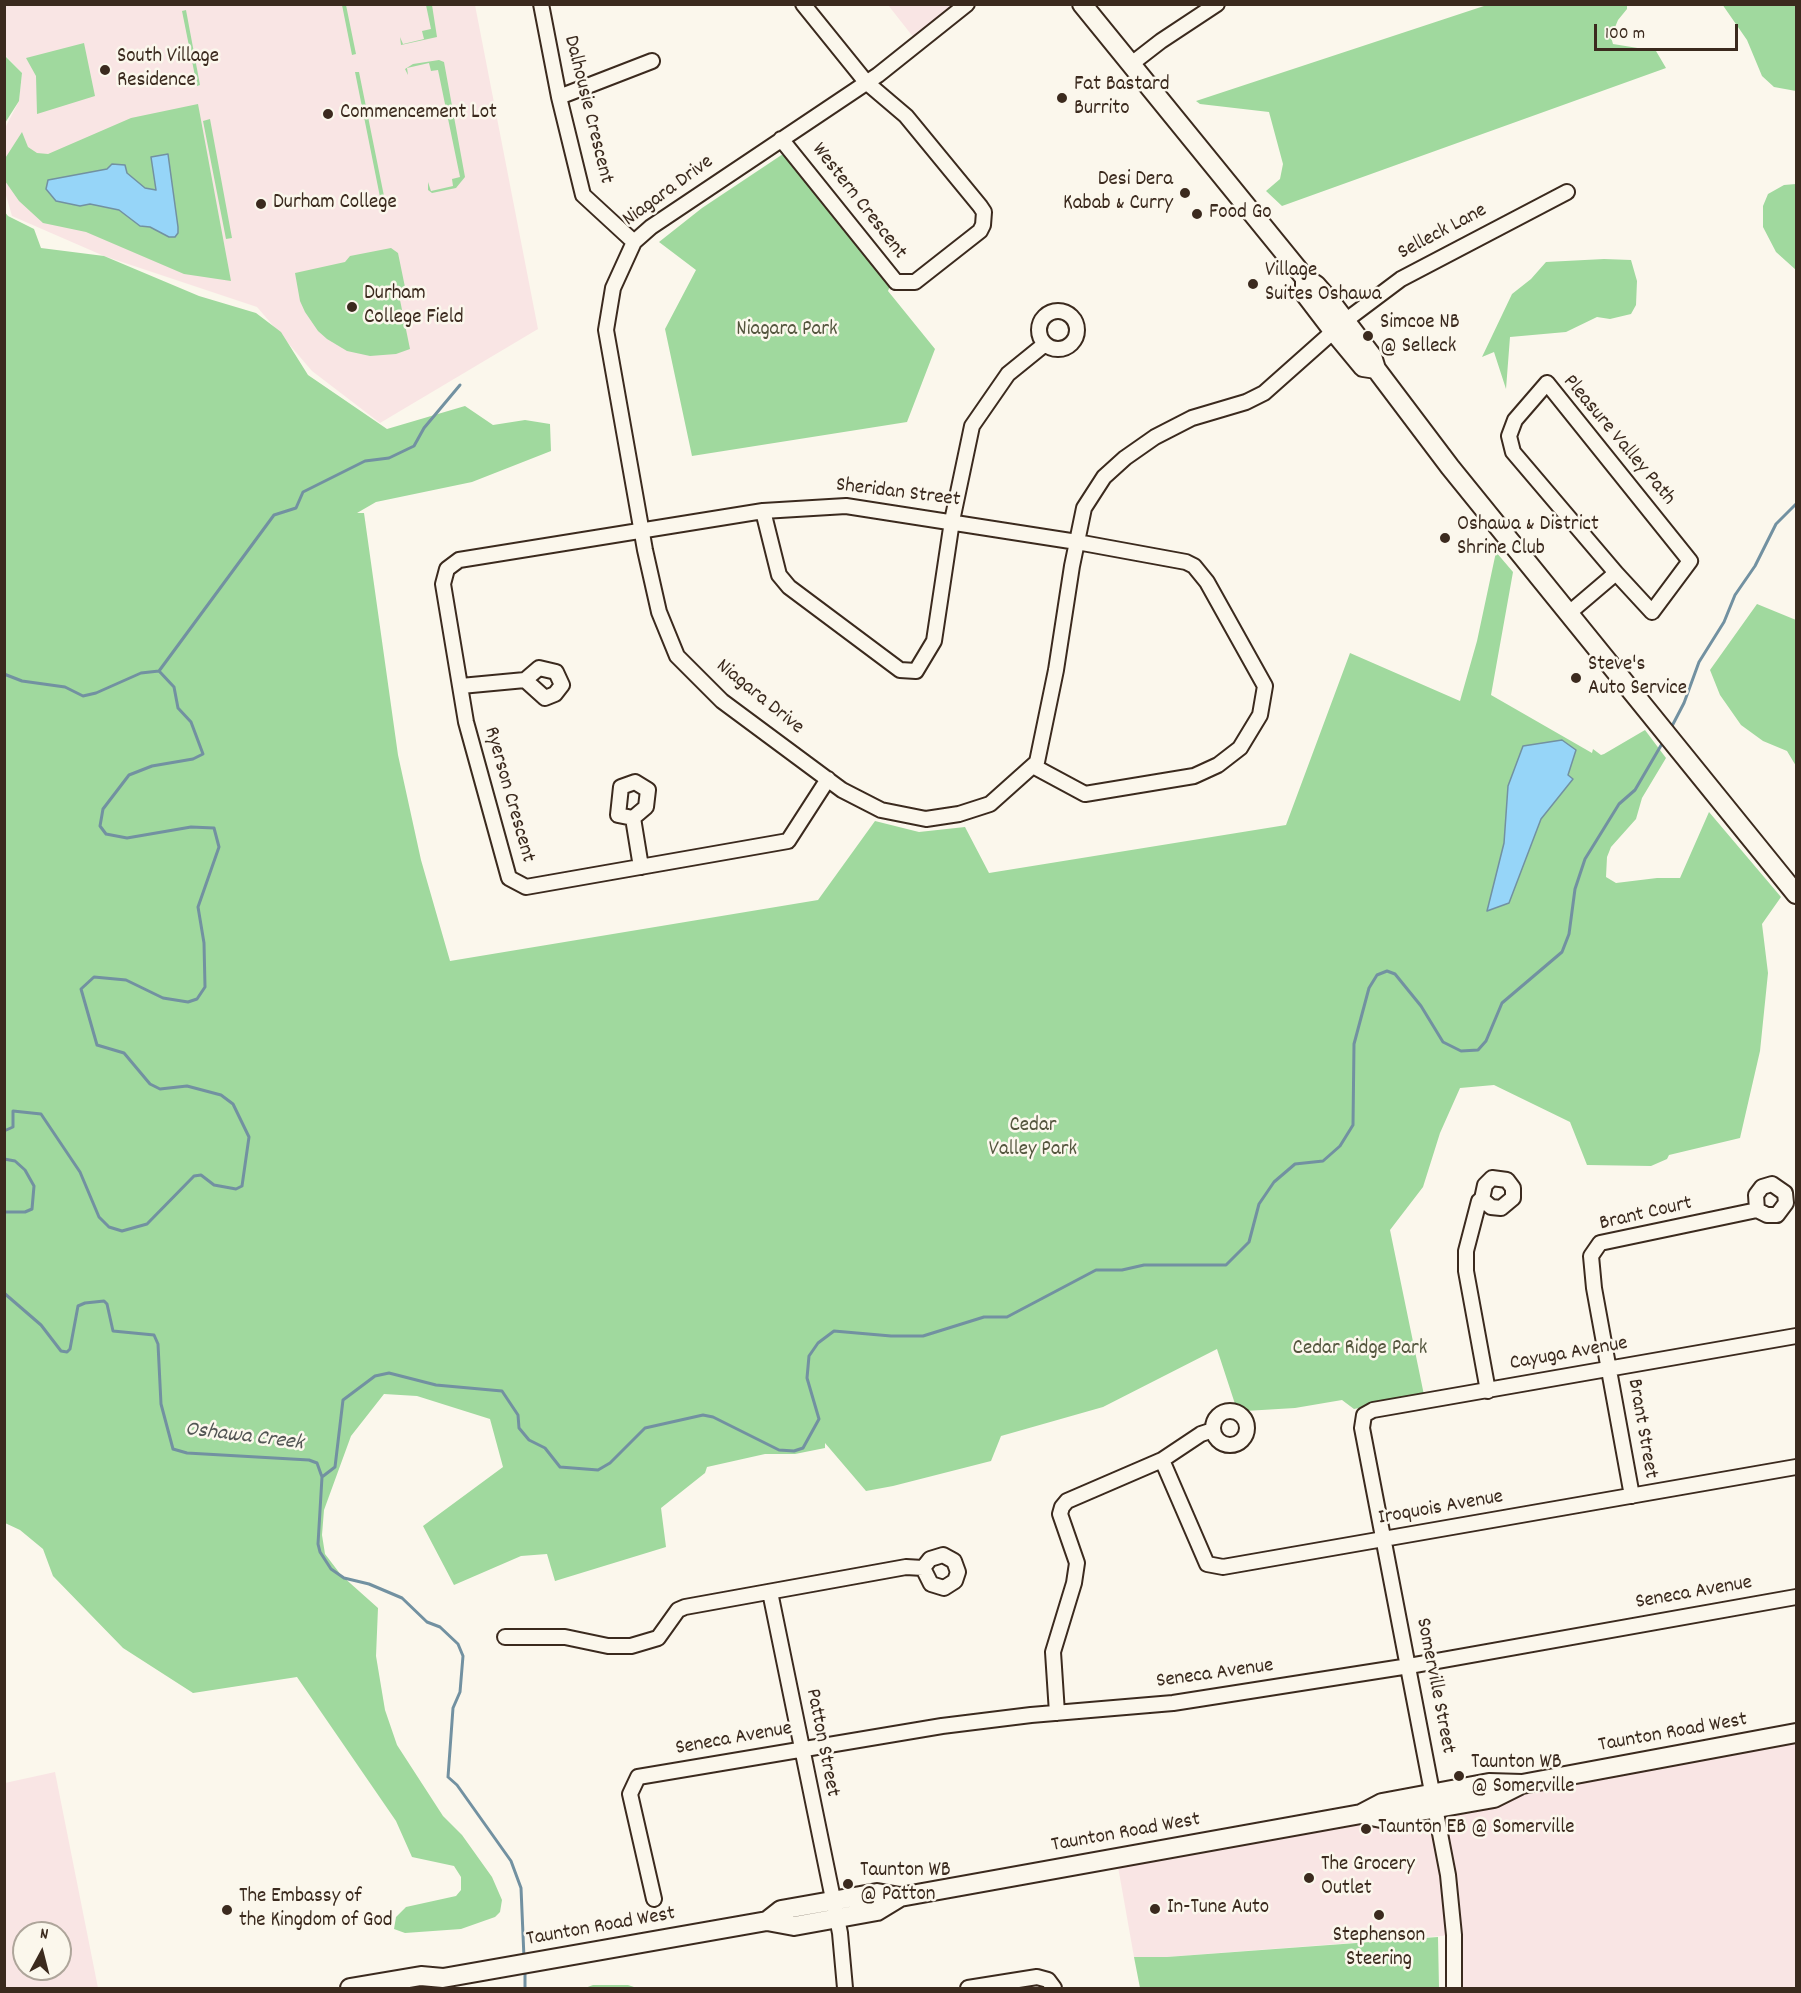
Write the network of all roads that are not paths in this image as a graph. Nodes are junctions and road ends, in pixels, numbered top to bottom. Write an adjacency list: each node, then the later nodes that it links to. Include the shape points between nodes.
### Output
1 (541, 4): 9 (street, Dalhousie Crescent)
2 (803, 4): 8 (street)
3 (967, 4): 8 (street, Niagara Drive)
4 (1082, 4): 7 (main road)
5 (1217, 4): 7 (street)
6 (652, 61): 9 (street)
7 (1130, 65): 13 (main road, via 1305,278 1316,285)
8 (866, 82): 10 (street, Niagara Drive); 10 (street, Western Crescent, via 906,116 984,212 980,231 915,282 903,284 890,277)
9 (559, 97): 12 (street, Dalhousie Crescent, via 583,195)
10 (781, 139): 12 (street, Niagara Drive)
11 (1567, 192): 13 (street, Selleck Lane, via 1401,279)
12 (634, 242): 17 (street, Niagara Drive, via 613,288 606,330)
13 (1339, 327): 18 (street, Niagara Drive, via 1264,393 1192,418 1125,458 1104,477 1084,508); 20 (main road, via 1372,356 1376,369)
14 (1045, 344): 16 (street, via 1008,374 972,426)
15 (763, 511): 16 (street, Sheridan Street, via 846,506); 16 (street, via 779,574 789,587 900,670 916,671 934,641); 17 (street, Sheridan Street)
16 (952, 521): 18 (street, Sheridan Street)
17 (642, 531): 22 (street, Ryerson Crescent, via 459,560 447,569 443,584); 24 (street, Niagara Drive, via 659,612 676,656 722,701)
18 (1077, 542): 23 (street, Niagara Drive, via 1045,729); 23 (street, Sheridan Street, via 1194,566 1207,582 1265,686 1260,715 1240,748 1218,765 1194,776 1085,794)
19 (1616, 573): 19 (street, Pleasure Valley Path, via 1652,612 1690,561 1547,383 1515,420 1509,436 1513,452); 20 (street)
20 (1569, 613): 27 (main road)
21 (525, 680): 22 (street)
22 (461, 686): 26 (street, Ryerson Crescent, via 466,722 509,878 526,887)
23 (1033, 765): 24 (street, Niagara Drive, via 990,804 926,819 881,810)
24 (828, 779): 26 (street, Ryerson Crescent, via 788,841)
25 (633, 818): 26 (street)
26 (641, 867)
27 (1797, 894)
28 (1482, 1198): 32 (street, via 1476,1208 1465,1264)
29 (1757, 1210): 31 (street, Brant Court, via 1600,1243 1590,1265)
30 (1797, 1336): 31 (street, Cayuga Avenue)
31 (1609, 1370): 32 (street, Cayuga Avenue); 37 (street, Brant Street)
32 (1488, 1391): 33 (street, Cayuga Avenue, via 1370,1411 1364,1415)
33 (1362, 1428): 38 (street, Somerville Street)
34 (1213, 1430): 35 (street)
35 (1162, 1460): 38 (street, Iroquois Avenue, via 1207,1564 1215,1567); 44 (street, via 1067,1501 1062,1508 1060,1514 1077,1563 1053,1652)
36 (1795, 1467): 37 (street, Iroquois Avenue)
37 (1632, 1496): 38 (street, Iroquois Avenue)
38 (1384, 1540): 43 (street, Somerville Street)
39 (923, 1568): 40 (street, via 906,1567)
40 (771, 1592): 42 (street, via 685,1606 658,1638 645,1644 608,1646 565,1638); 46 (street, Patton Street)
41 (1797, 1597): 43 (street, Seneca Avenue)
42 (505, 1637)
43 (1409, 1666): 44 (street, Seneca Avenue, via 1173,1703); 47 (street, Somerville Street)
44 (1057, 1713): 46 (street, Seneca Avenue, via 942,1726)
45 (1797, 1734): 47 (main road, Taunton Road West, via 1522,1784 1489,1783)
46 (801, 1750): 48 (street, Seneca Avenue, via 638,1777 630,1794); 49 (street, Patton Street)
47 (1434, 1801): 49 (main road, Taunton Road West, via 1381,1818 1361,1815 900,1897 877,1893); 56 (street, Somerville Street, via 1452,1910)
48 (654, 1899)
49 (834, 1910): 50 (main road, Taunton Road West, via 781,1910 767,1921); 53 (street, Patton Street, via 844,1957)
50 (443, 1978): 51 (main road, Taunton Road West, via 421,1976); 52 (main road, Taunton Road West)
51 (350, 1989)
52 (424, 1989)
53 (845, 1989)
54 (968, 1989): 55 (street, via 1037,1977 1048,1980)
55 (1054, 1989)
56 (1454, 1989)

